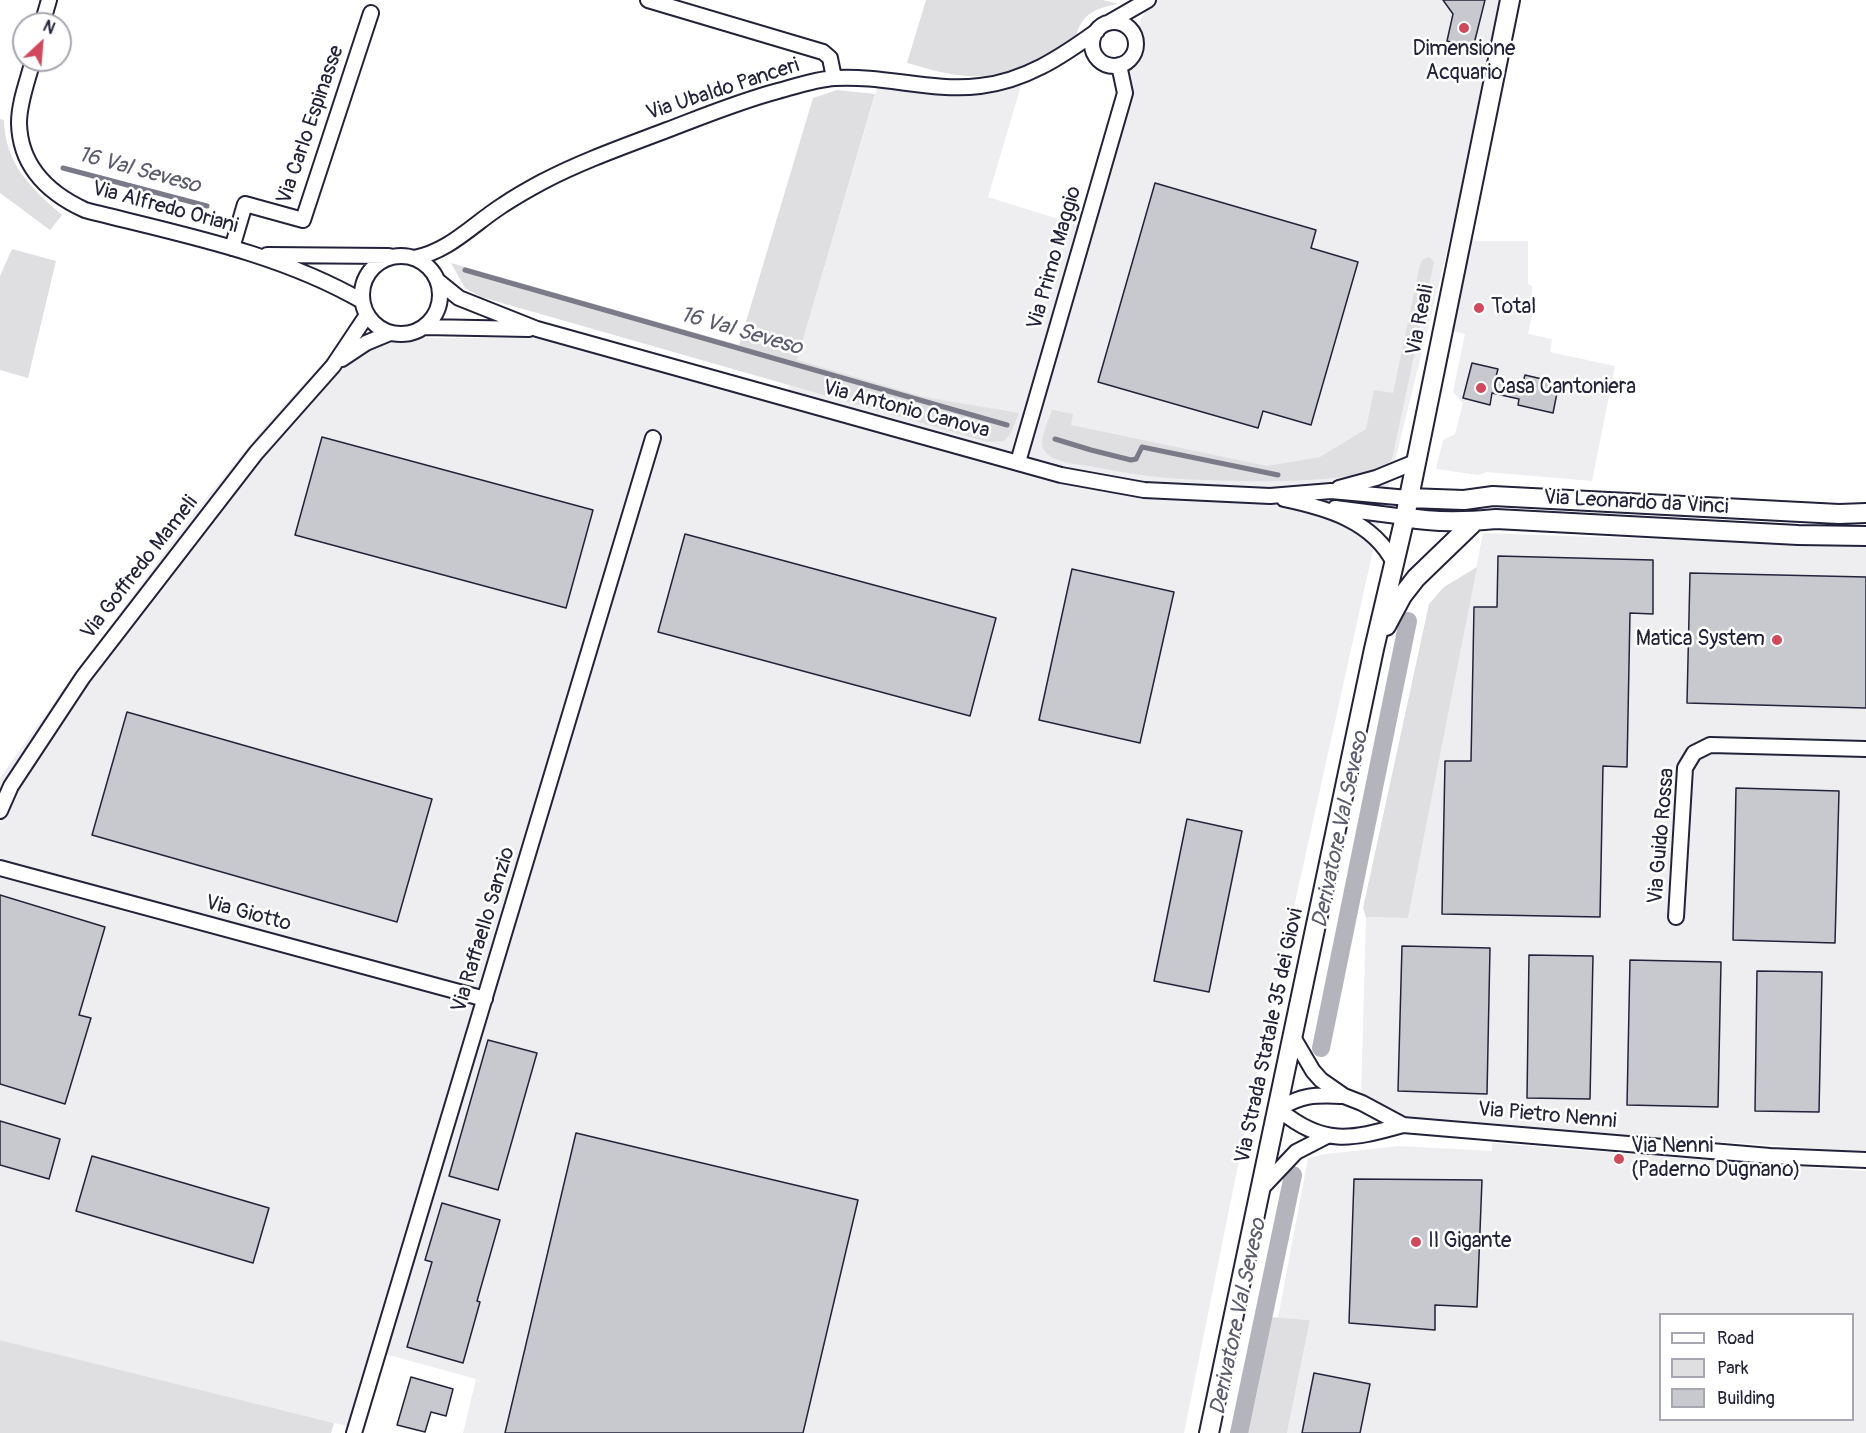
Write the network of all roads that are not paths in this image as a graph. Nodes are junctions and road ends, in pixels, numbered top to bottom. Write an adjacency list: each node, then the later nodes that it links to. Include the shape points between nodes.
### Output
1 (1148, 0): 5 (street, Via Ubaldo Panceri); 6 (street, via 1136,25)
2 (1510, 0): 22 (main road, Via Reali)
3 (653, 1): 9 (street, via 823,52 830,58)
4 (371, 13): 10 (street, Via Carlo Espinasse, via 303,220 244,204)
5 (1102, 27): 6 (street, via 1115,23 1127,27); 7 (street, via 1092,43 1095,56 1106,65); 9 (street, Via Ubaldo Panceri, via 1050,63 1016,78 981,86)
6 (1135, 39): 7 (street, via 1131,58)
7 (1119, 65): 21 (street, Via Primo Maggio, via 1125,93)
8 (30, 72): 10 (street, Via Alfredo Oriani, via 19,122 22,145 43,183 62,199 85,210)
9 (834, 78): 13 (street, Via Ubaldo Panceri, via 758,97 602,154 524,192 438,251)
10 (232, 248): 11 (street, Via Alfredo Oriani)
11 (259, 255): 12 (street); 15 (street, via 334,285)
12 (392, 256): 13 (street); 15 (street, via 372,268 365,278)
13 (414, 258): 14 (street, via 432,271)
14 (438, 281): 16 (street, via 439,306); 17 (street, Via Antonio Canova, via 459,298)
15 (364, 308): 18 (street, via 373,323); 19 (street, via 353,338)
16 (424, 327): 17 (street, Via Antonio Canova); 18 (street, via 402,334)
17 (537, 329): 21 (street, Via Antonio Canova)
18 (390, 333): 19 (street, via 366,343)
19 (333, 366): 34 (street, Via Goffredo Mameli, via 256,453 83,677 10,786)
20 (653, 438): 37 (street, Via Raffaello Sanzio)
21 (1018, 462): 24 (street, Via Antonio Canova, via 1062,475 1144,490)
22 (1415, 462): 23 (street, Via Antonio Canova); 25 (main road, Via Reali)
23 (1331, 491): 24 (street, Via Antonio Canova); 25 (street, Via Antonio Canova)
24 (1270, 496): 26 (street, Via Antonio Canova)
25 (1408, 498): 27 (main road, Via Leonardo da Vinci, via 1464,500 1493,496); 28 (main road, Via Reali)
26 (1312, 505): 28 (street, Via Antonio Canova); 31 (street, Via Antonio Canova, via 1372,533)
27 (1866, 513)
28 (1405, 517): 29 (main road, Via Leonardo da Vinci); 31 (main road, Via Reali)
29 (1475, 521): 30 (main road, Via Leonardo da Vinci); 32 (main road, via 1416,578)
30 (1866, 536)
31 (1394, 563): 32 (main road, Via Reali)
32 (1374, 649): 38 (main road, Via Strada Statale 35 dei Giovi)
33 (1866, 749): 36 (street, Via Guido Rossa, via 1710,744 1694,753 1685,768)
34 (0, 810)
35 (0, 868): 37 (street, Via Giotto)
36 (1676, 917)
37 (485, 999): 45 (street, Via Raffaello Sanzio)
38 (1293, 1036): 39 (street, Via Pietro Nenni, via 1313,1071); 40 (main road, Via Strada Statale 35 dei Giovi)
39 (1344, 1096): 40 (street, Via Pietro Nenni, via 1308,1095); 41 (street, Via Pietro Nenni)
40 (1278, 1109): 42 (street, Via Pietro Nenni, via 1293,1121); 44 (main road, Via Strada Statale 35 dei Giovi)
41 (1403, 1125): 42 (street, Via Pietro Nenni, via 1362,1136); 43 (street, Via Pietro Nenni, via 1770,1156)
42 (1327, 1136): 44 (street, Via Pietro Nenni, via 1296,1152)
43 (1866, 1160)
44 (1261, 1189): 46 (main road, Via Strada Statale 35 dei Giovi)
45 (354, 1433)
46 (1209, 1433)

